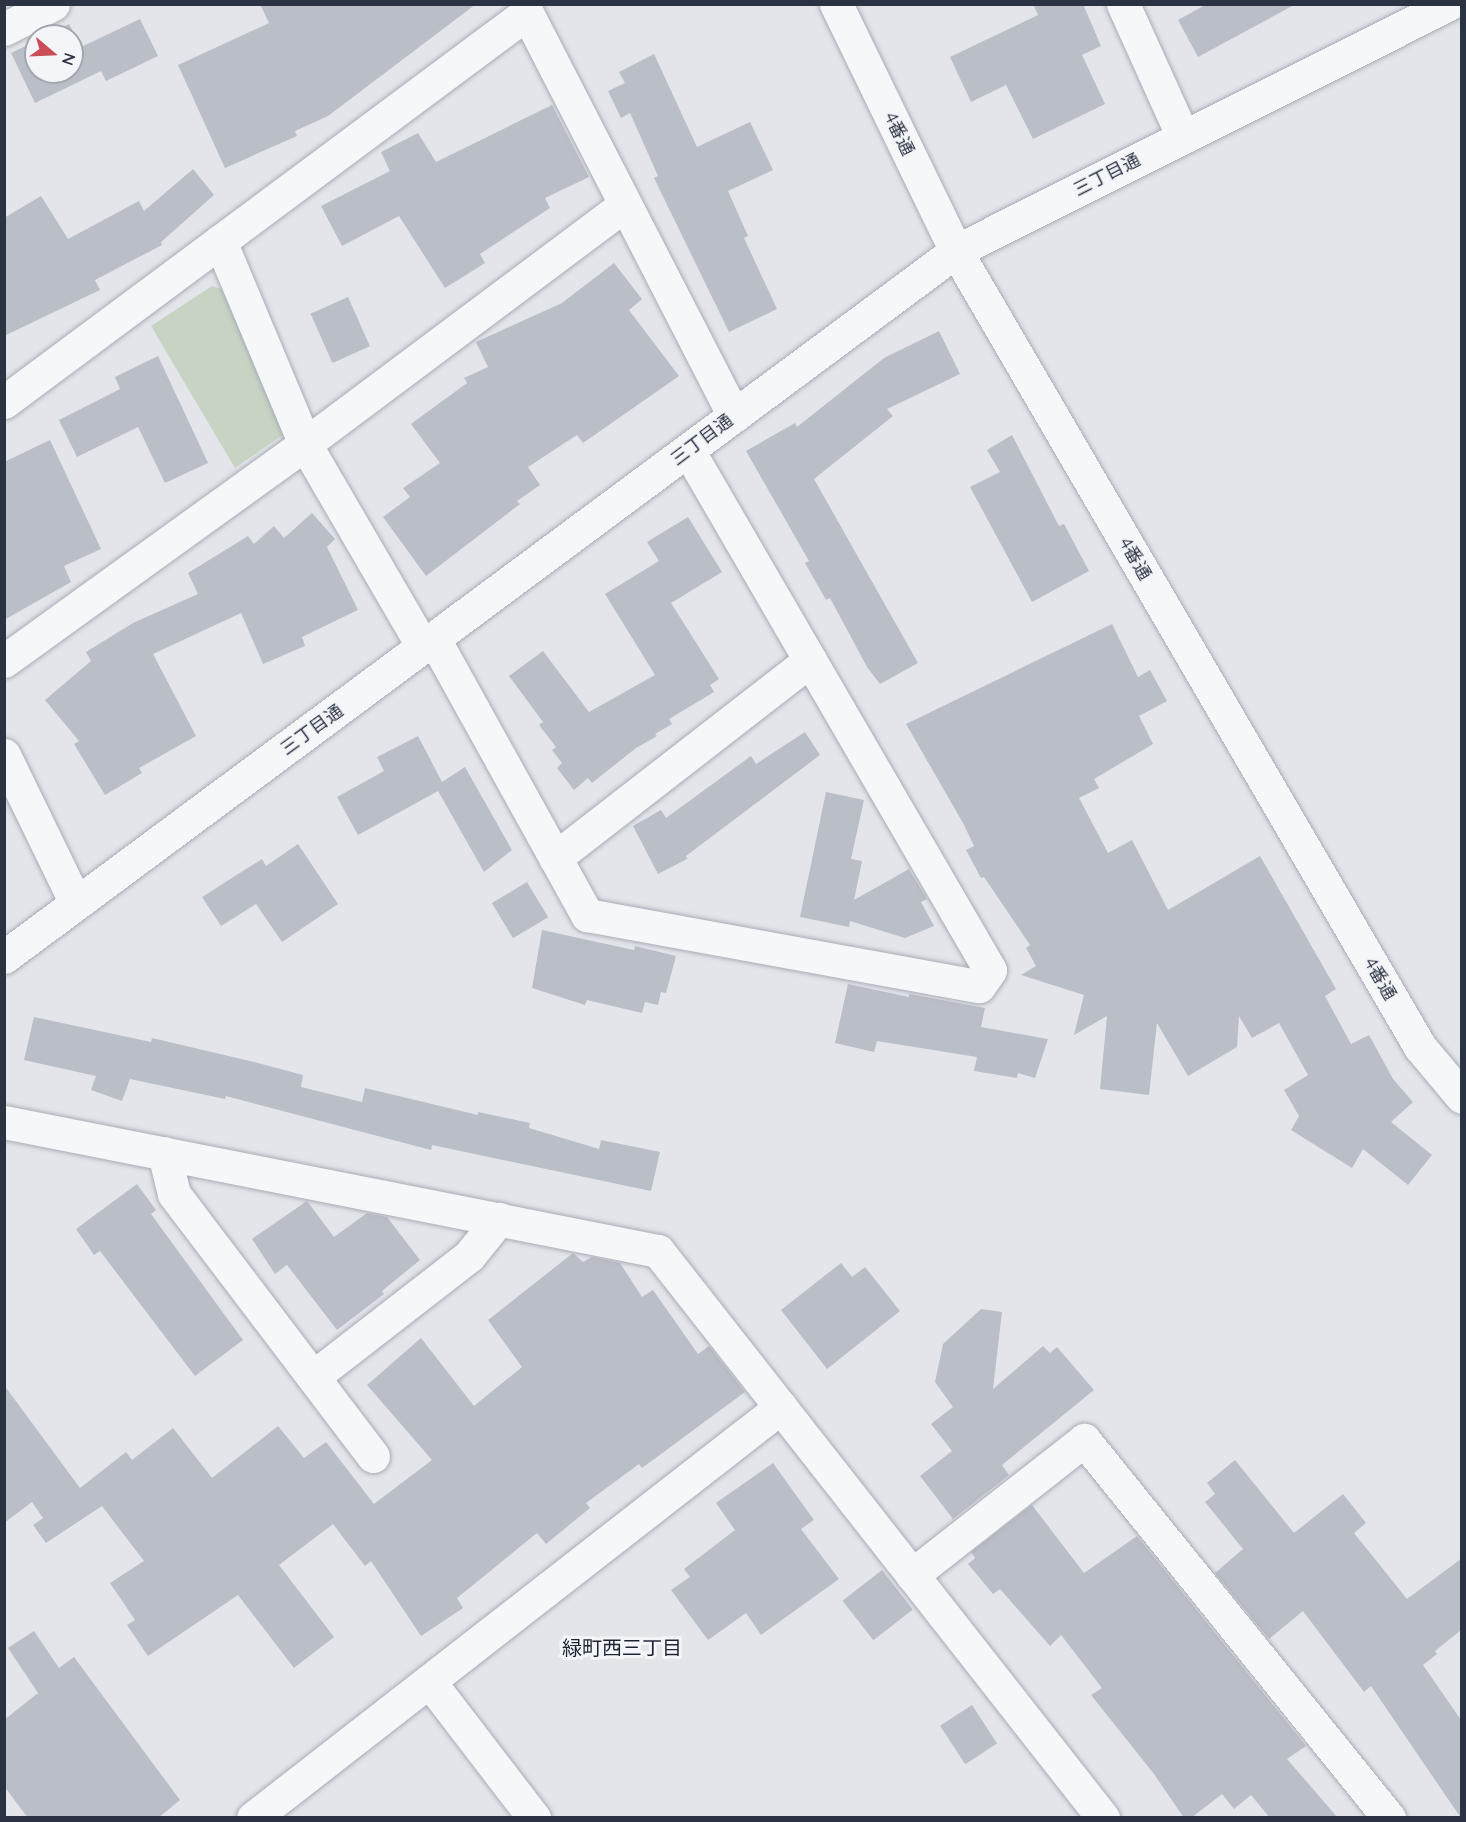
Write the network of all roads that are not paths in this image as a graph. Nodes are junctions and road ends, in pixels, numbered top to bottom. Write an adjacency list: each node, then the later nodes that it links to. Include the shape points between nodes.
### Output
1 (52, 4): 5 (street)
2 (836, 4): 9 (street, 4番通)
3 (1123, 4): 6 (street)
4 (1449, 4): 6 (street, 三丁目通)
5 (4, 29)
6 (1183, 137): 9 (street, 三丁目通)
7 (625, 205): 8 (street, via 527,13); 11 (street); 12 (street)
8 (220, 241): 10 (street); 12 (street)
9 (956, 251): 11 (street, 三丁目通); 21 (street, 4番通, via 1420,1047)
10 (4, 402)
11 (734, 416): 13 (street, 三丁目通)
12 (305, 444): 14 (street); 16 (street)
13 (688, 450): 14 (street, 三丁目通); 15 (street)
14 (429, 643): 18 (street); 19 (street, 三丁目通)
15 (810, 660): 18 (street); 18 (street, via 990,970 979,986 587,915)
16 (4, 661)
17 (4, 755): 19 (street)
18 (555, 858)
19 (76, 903): 20 (street, 三丁目通)
20 (4, 957)
21 (1461, 1097)
22 (4, 1122): 23 (street)
23 (164, 1153): 24 (street); 25 (street, via 174,1194)
24 (499, 1219): 25 (street, via 470,1256); 26 (street, via 658,1251)
25 (313, 1377): 27 (street)
26 (781, 1407): 28 (street); 29 (street)
27 (373, 1456)
28 (912, 1575): 32 (street); 33 (street, via 1084,1440)
29 (429, 1681): 30 (street); 31 (street)
30 (253, 1818)
31 (534, 1818)
32 (1103, 1818)
33 (1389, 1818)

